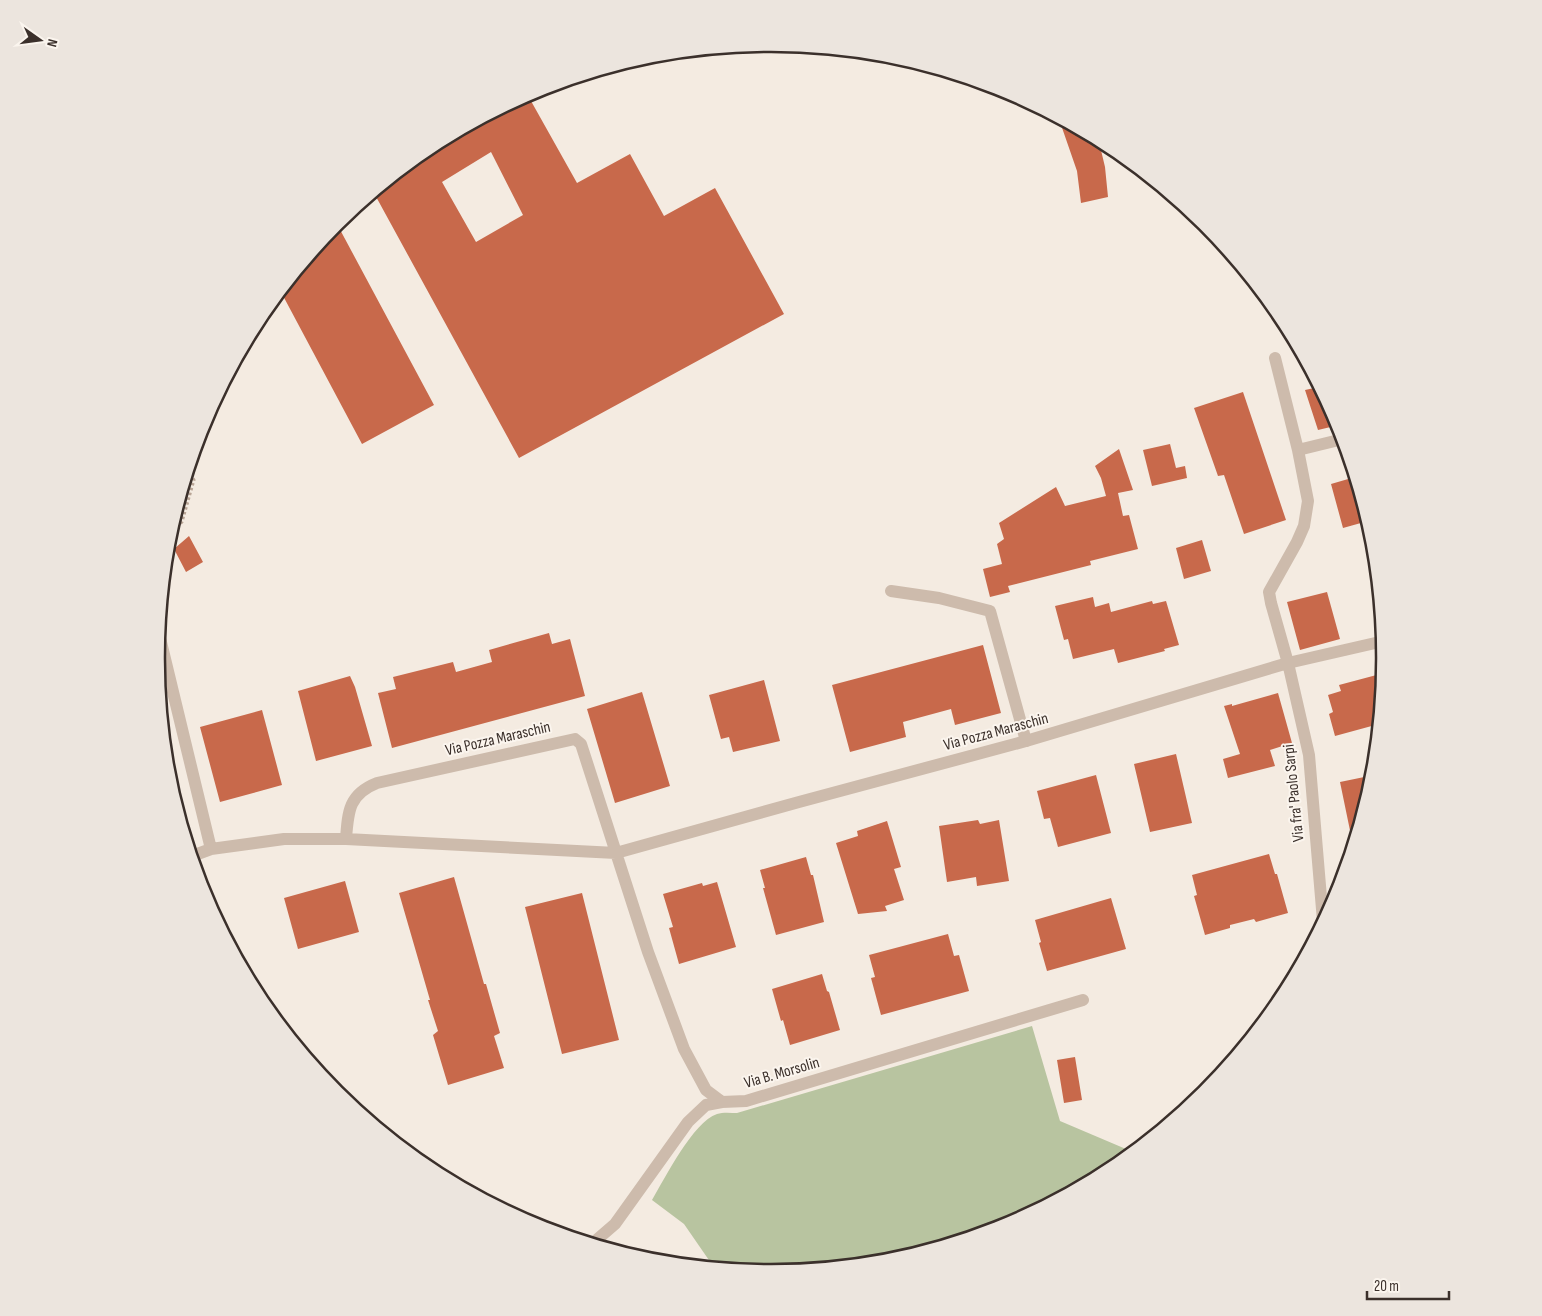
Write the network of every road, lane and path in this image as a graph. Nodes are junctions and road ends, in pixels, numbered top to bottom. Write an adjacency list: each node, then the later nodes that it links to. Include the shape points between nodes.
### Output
1 (1275, 358): 3 (street, Via fra' Paolo Sarpi)
2 (1336, 441): 3 (street)
3 (1298, 450): 9 (street, Via fra' Paolo Sarpi, via 1308,502 1304,526 1269,592)
4 (193, 478): 5 (path)
5 (181, 523)
6 (891, 591): 10 (street, via 939,598 990,611)
7 (1376, 643): 9 (street, Via Pozza Maraschin)
8 (165, 659): 12 (street)
9 (1288, 663): 10 (street, Via Pozza Maraschin); 15 (street, Via fra' Paolo Sarpi, via 1308,754)
10 (1026, 741): 13 (street, Via Pozza Maraschin)
11 (346, 839): 12 (street, Via Pozza Maraschin, via 284,839); 13 (street, Via Pozza Maraschin); 13 (street, Via Pozza Maraschin, via 347,818 355,798 364,788 575,739 581,744)
12 (211, 849): 14 (street, Via Pozza Maraschin)
13 (616, 853): 17 (street, via 684,1049 706,1090)
14 (198, 854)
15 (1323, 907)
16 (1083, 1000): 17 (street, Via B. Morsolin, via 746,1102)
17 (722, 1102): 18 (street, via 706,1106 688,1122 615,1224)
18 (599, 1238)

